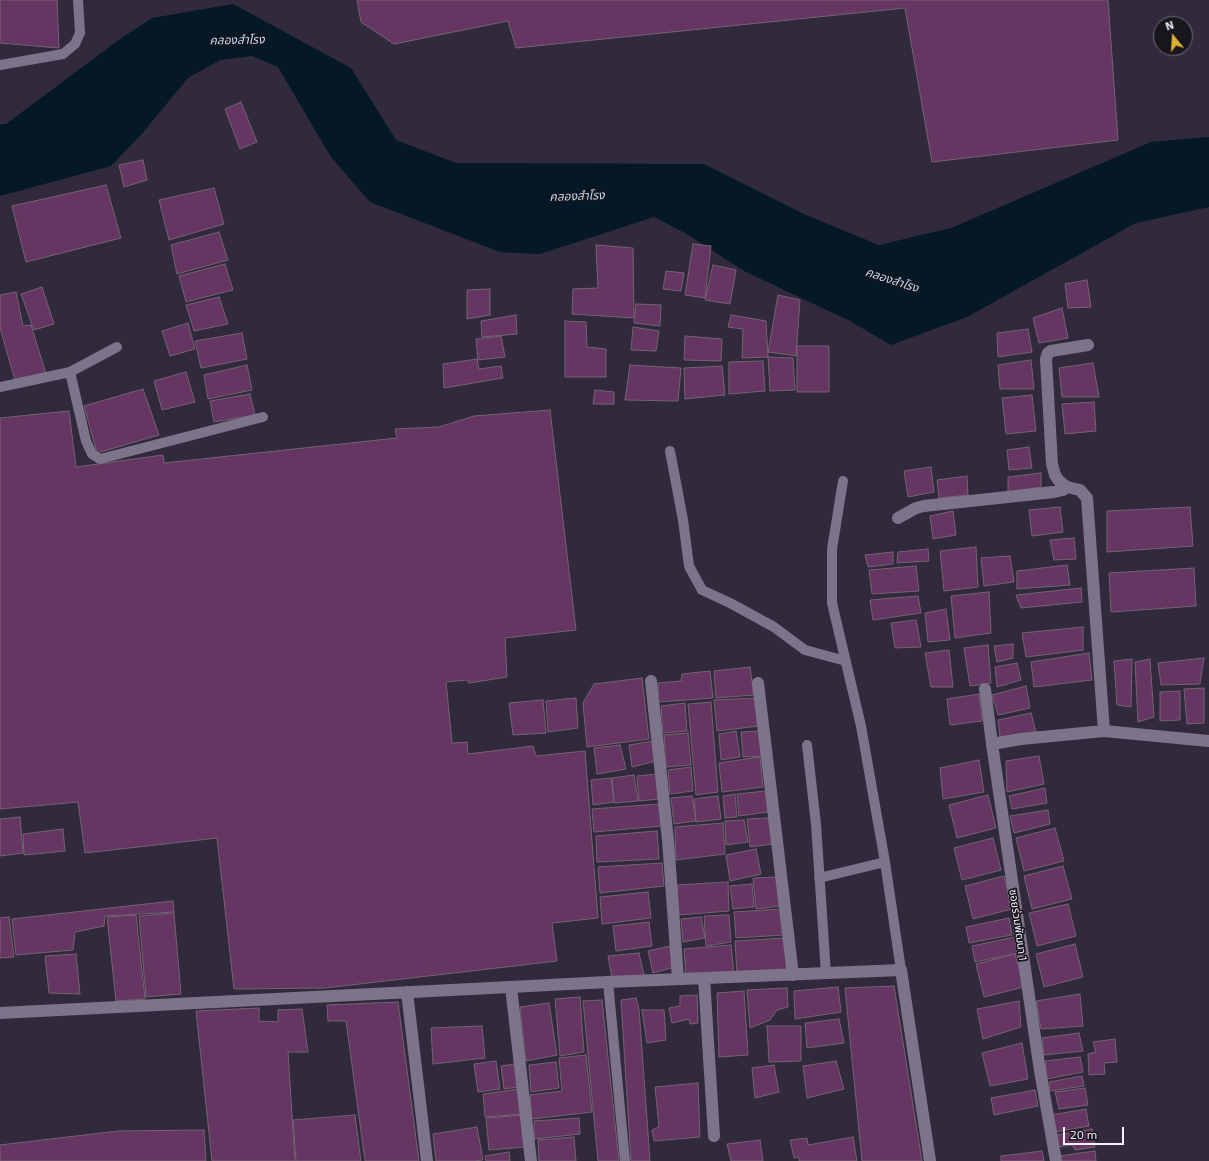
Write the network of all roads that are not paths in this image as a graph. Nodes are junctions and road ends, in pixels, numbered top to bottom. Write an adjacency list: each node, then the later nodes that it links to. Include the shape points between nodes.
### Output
1 (78, 0): 2 (lane, via 80,33 75,44 63,54)
2 (0, 65)
3 (1088, 345): 10 (street, via 1051,351 1046,359 1052,464 1055,475)
4 (117, 347): 5 (lane)
5 (70, 372): 6 (lane); 7 (lane, via 86,441 92,454 100,459)
6 (0, 387)
7 (263, 418)
8 (670, 450): 12 (lane, via 689,566 702,590 774,627 805,650)
9 (842, 481): 12 (lane, via 832,549 832,603)
10 (1067, 487): 11 (street, via 1054,492 924,506); 16 (street, via 1080,490 1087,498)
11 (898, 518)
12 (846, 661): 20 (lane, via 861,726)
13 (651, 681): 26 (street, via 668,840)
14 (758, 683): 23 (street)
15 (985, 689): 18 (street, ซอยร่วมพัฒนา 1)
16 (1104, 731): 17 (street); 18 (street)
17 (1209, 741)
18 (992, 744): 36 (street, ซอยร่วมพัฒนา 1, via 1040,1071)
19 (806, 745): 21 (lane, via 816,824)
20 (885, 862): 21 (lane); 22 (lane)
21 (819, 878): 24 (lane)
22 (901, 970): 24 (street); 35 (street)
23 (793, 974): 24 (street); 25 (street)
24 (826, 974)
25 (704, 978): 26 (street); 31 (street)
26 (678, 979): 27 (street)
27 (608, 982): 28 (street); 34 (lane)
28 (511, 987): 29 (street); 33 (street)
29 (406, 992): 30 (street); 32 (street)
30 (0, 1013)
31 (714, 1136)
32 (427, 1161)
33 (531, 1161)
34 (625, 1161)
35 (930, 1161)
36 (1056, 1161)

